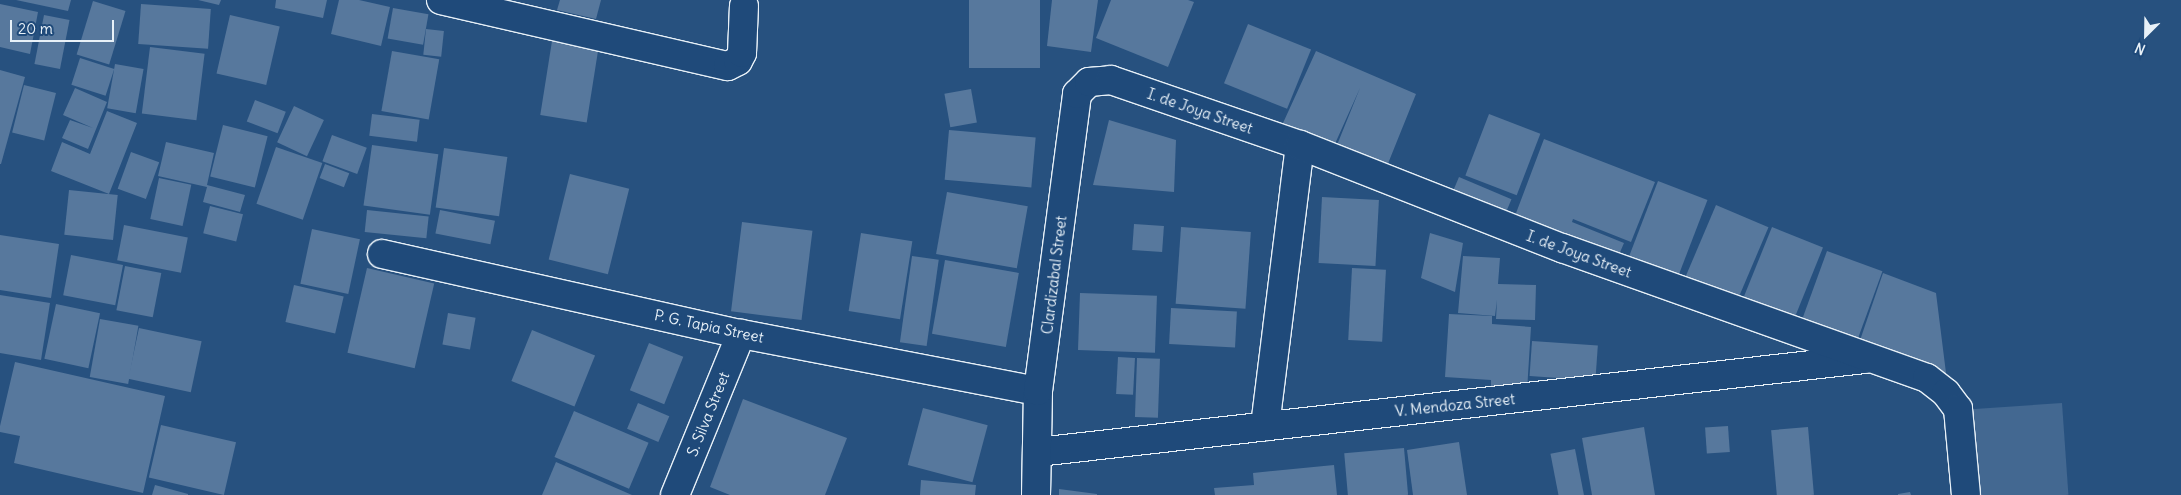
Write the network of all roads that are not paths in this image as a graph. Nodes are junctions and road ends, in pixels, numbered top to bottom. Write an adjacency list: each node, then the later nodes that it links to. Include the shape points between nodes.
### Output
1 (441, 0): 3 (street)
2 (744, 6): 3 (street, via 742,52 738,61 728,66 548,26)
3 (504, 7)
4 (1111, 80): 5 (street, I. de Joya Street); 9 (street, Clardizabal Street, via 1089,82 1077,94)
5 (1300, 145): 8 (street, I. de Joya Street, via 1562,248); 10 (street)
6 (382, 254): 7 (street, P. G. Tapia Street)
7 (741, 334): 9 (street, P. G. Tapia Street); 12 (street, S. Silva Street)
8 (1871, 359): 10 (street, V. Mendoza Street); 14 (street, I. de Joya Street, via 1927,378 1946,393 1958,409)
9 (1038, 391): 11 (street, Clardizabal Street)
10 (1265, 426): 11 (street, V. Mendoza Street)
11 (1038, 452): 13 (street, Clardizabal Street)
12 (675, 495)
13 (1036, 495)
14 (1966, 495)

